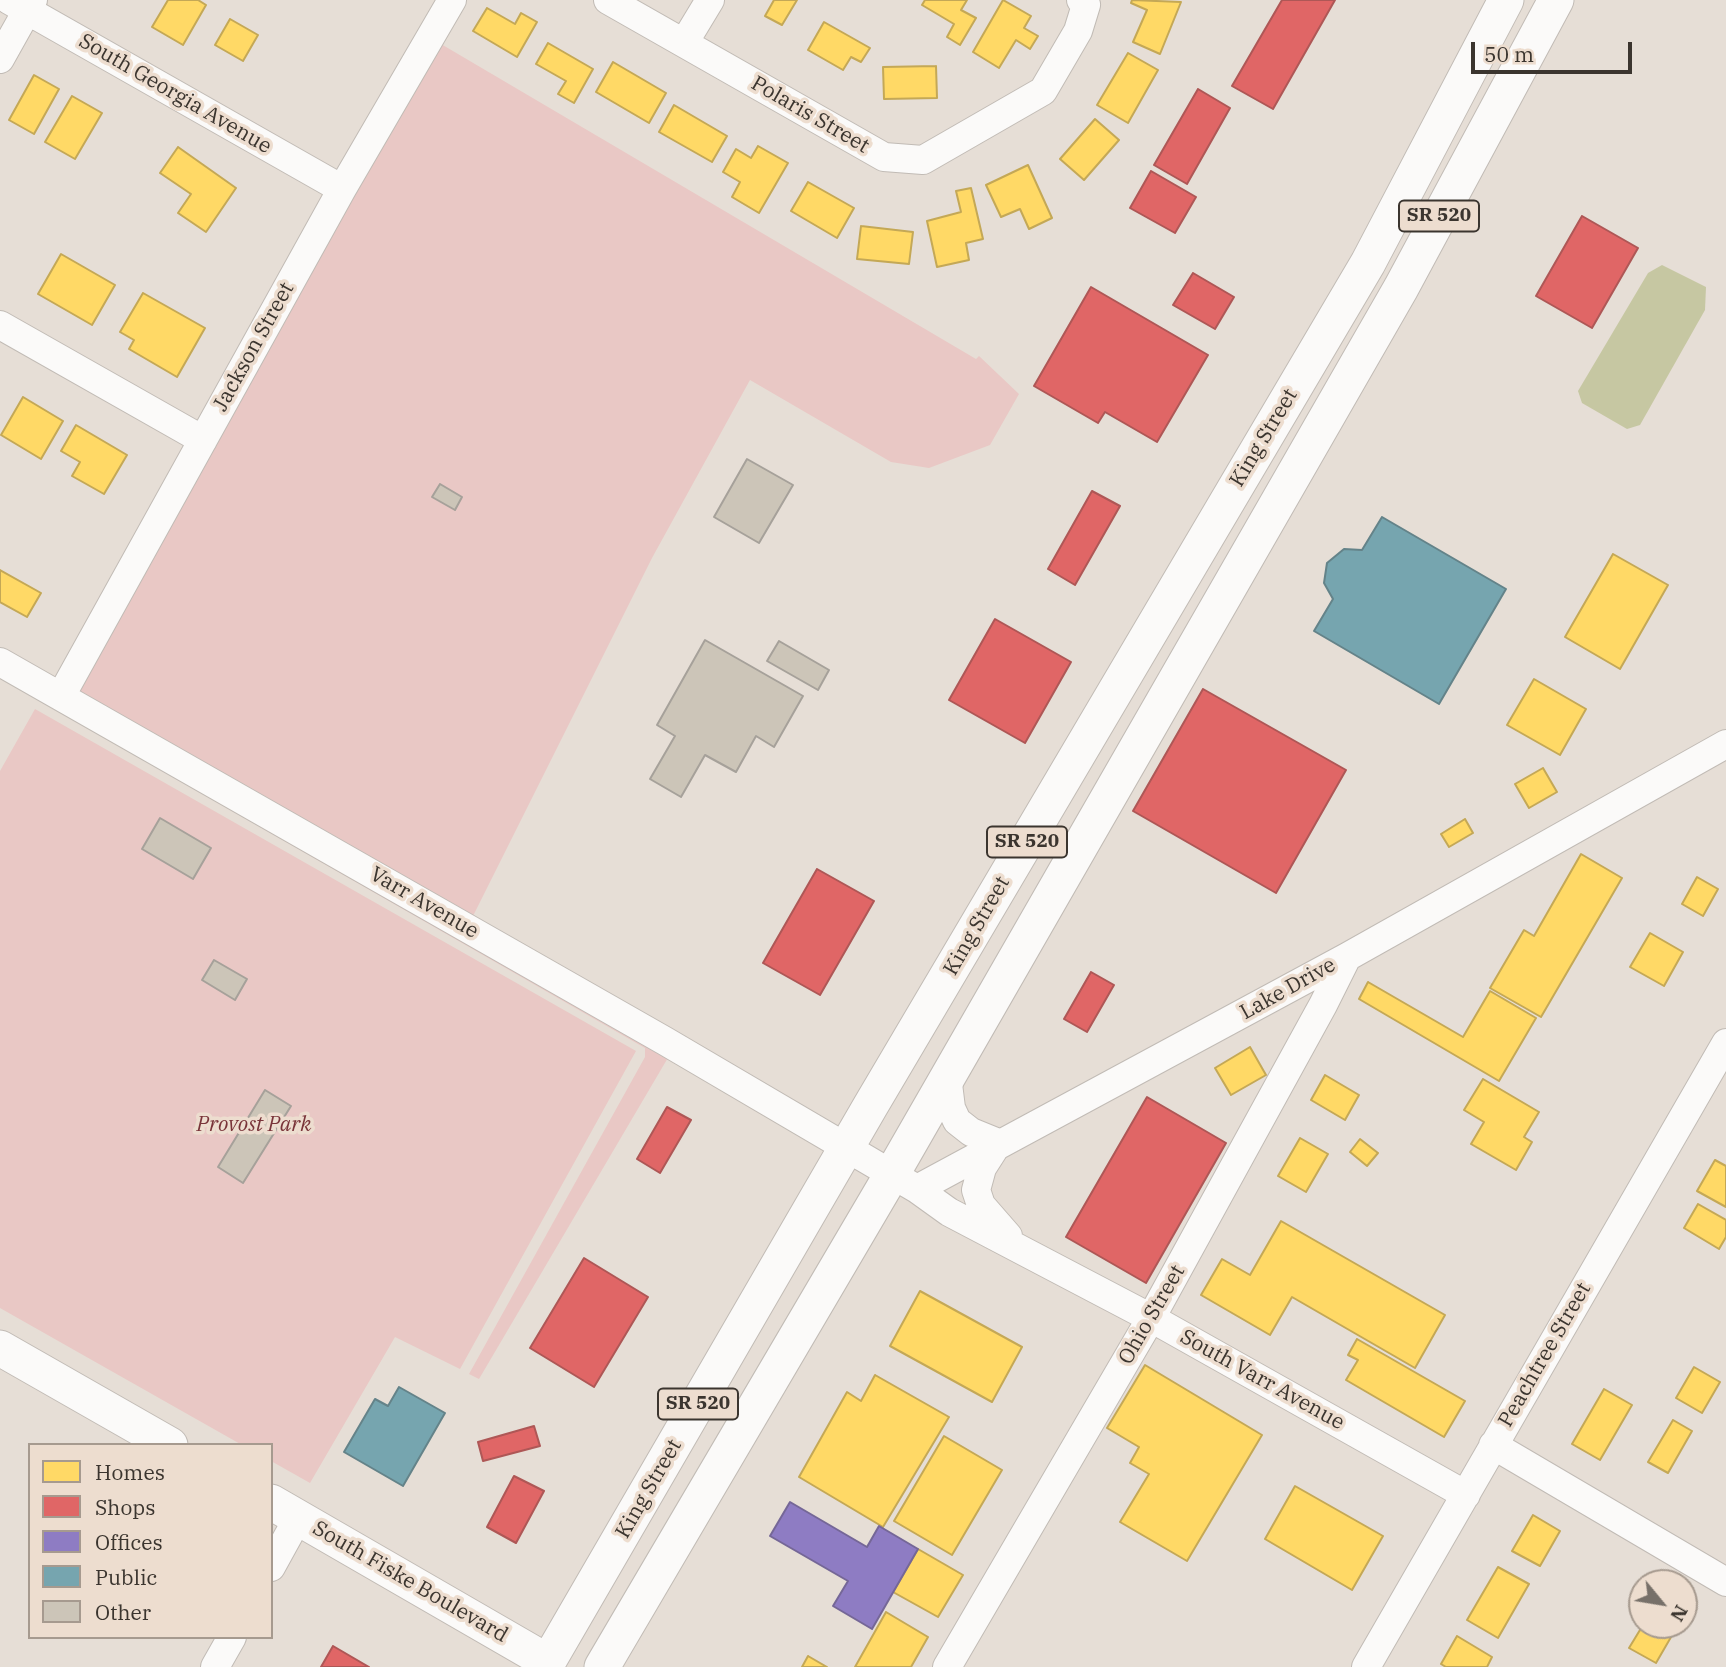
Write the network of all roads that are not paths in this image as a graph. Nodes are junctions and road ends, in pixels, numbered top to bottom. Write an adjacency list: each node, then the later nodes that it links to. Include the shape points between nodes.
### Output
1 (452, 0): 13 (street, Jackson Street)
2 (608, 0): 9 (street, Polaris Street)
3 (710, 0): 9 (street)
4 (1506, 0): 12 (main road, King Street / SR 520)
5 (1532, 0): 11 (main road, via 1475,118)
6 (1556, 0): 11 (main road, King Street / SR 520)
7 (1084, 3): 9 (street, Polaris Street, via 1078,31 1043,91 923,160 884,157)
8 (23, 4): 10 (street); 13 (street, South Georgia Avenue)
9 (684, 44)
10 (0, 60)
11 (1476, 144): 15 (main road, King Street / SR 520)
12 (1408, 185): 15 (main road, via 1414,214 1352,322); 24 (main road, King Street / SR 520, via 1368,263)
13 (342, 188): 16 (street, Jackson Street)
14 (0, 325): 16 (street)
15 (1347, 380): 22 (main road, King Street / SR 520)
16 (203, 440): 18 (street, Jackson Street)
17 (0, 662): 18 (street, Varr Avenue)
18 (61, 696): 24 (street, Varr Avenue)
19 (1726, 744): 20 (street, Lake Drive)
20 (1347, 957): 23 (street, Lake Drive); 27 (street, Ohio Street)
21 (1726, 1043): 30 (street, Peachtree Street)
22 (947, 1076): 23 (street, via 957,1121); 25 (main road, King Street / SR 520)
23 (998, 1143): 25 (street, Lake Drive); 26 (street, via 982,1168 976,1190 981,1205)
24 (848, 1146): 25 (street); 36 (main road, King Street / SR 520)
25 (904, 1181): 26 (street, via 932,1202); 38 (main road, King Street / SR 520)
26 (1019, 1249): 27 (street, South Varr Avenue)
27 (1151, 1318): 31 (street, South Varr Avenue); 39 (street, Ohio Street)
28 (0, 1348): 29 (main road)
29 (166, 1443)
30 (1493, 1445): 31 (street, Peachtree Street); 34 (street)
31 (1466, 1495): 40 (street, Peachtree Street)
32 (285, 1510): 33 (street); 36 (main road, South Fiske Boulevard)
33 (273, 1558)
34 (1726, 1582)
35 (231, 1639): 37 (street)
36 (550, 1665)
37 (215, 1667)
38 (602, 1667)
39 (947, 1667)
40 (1366, 1667)

